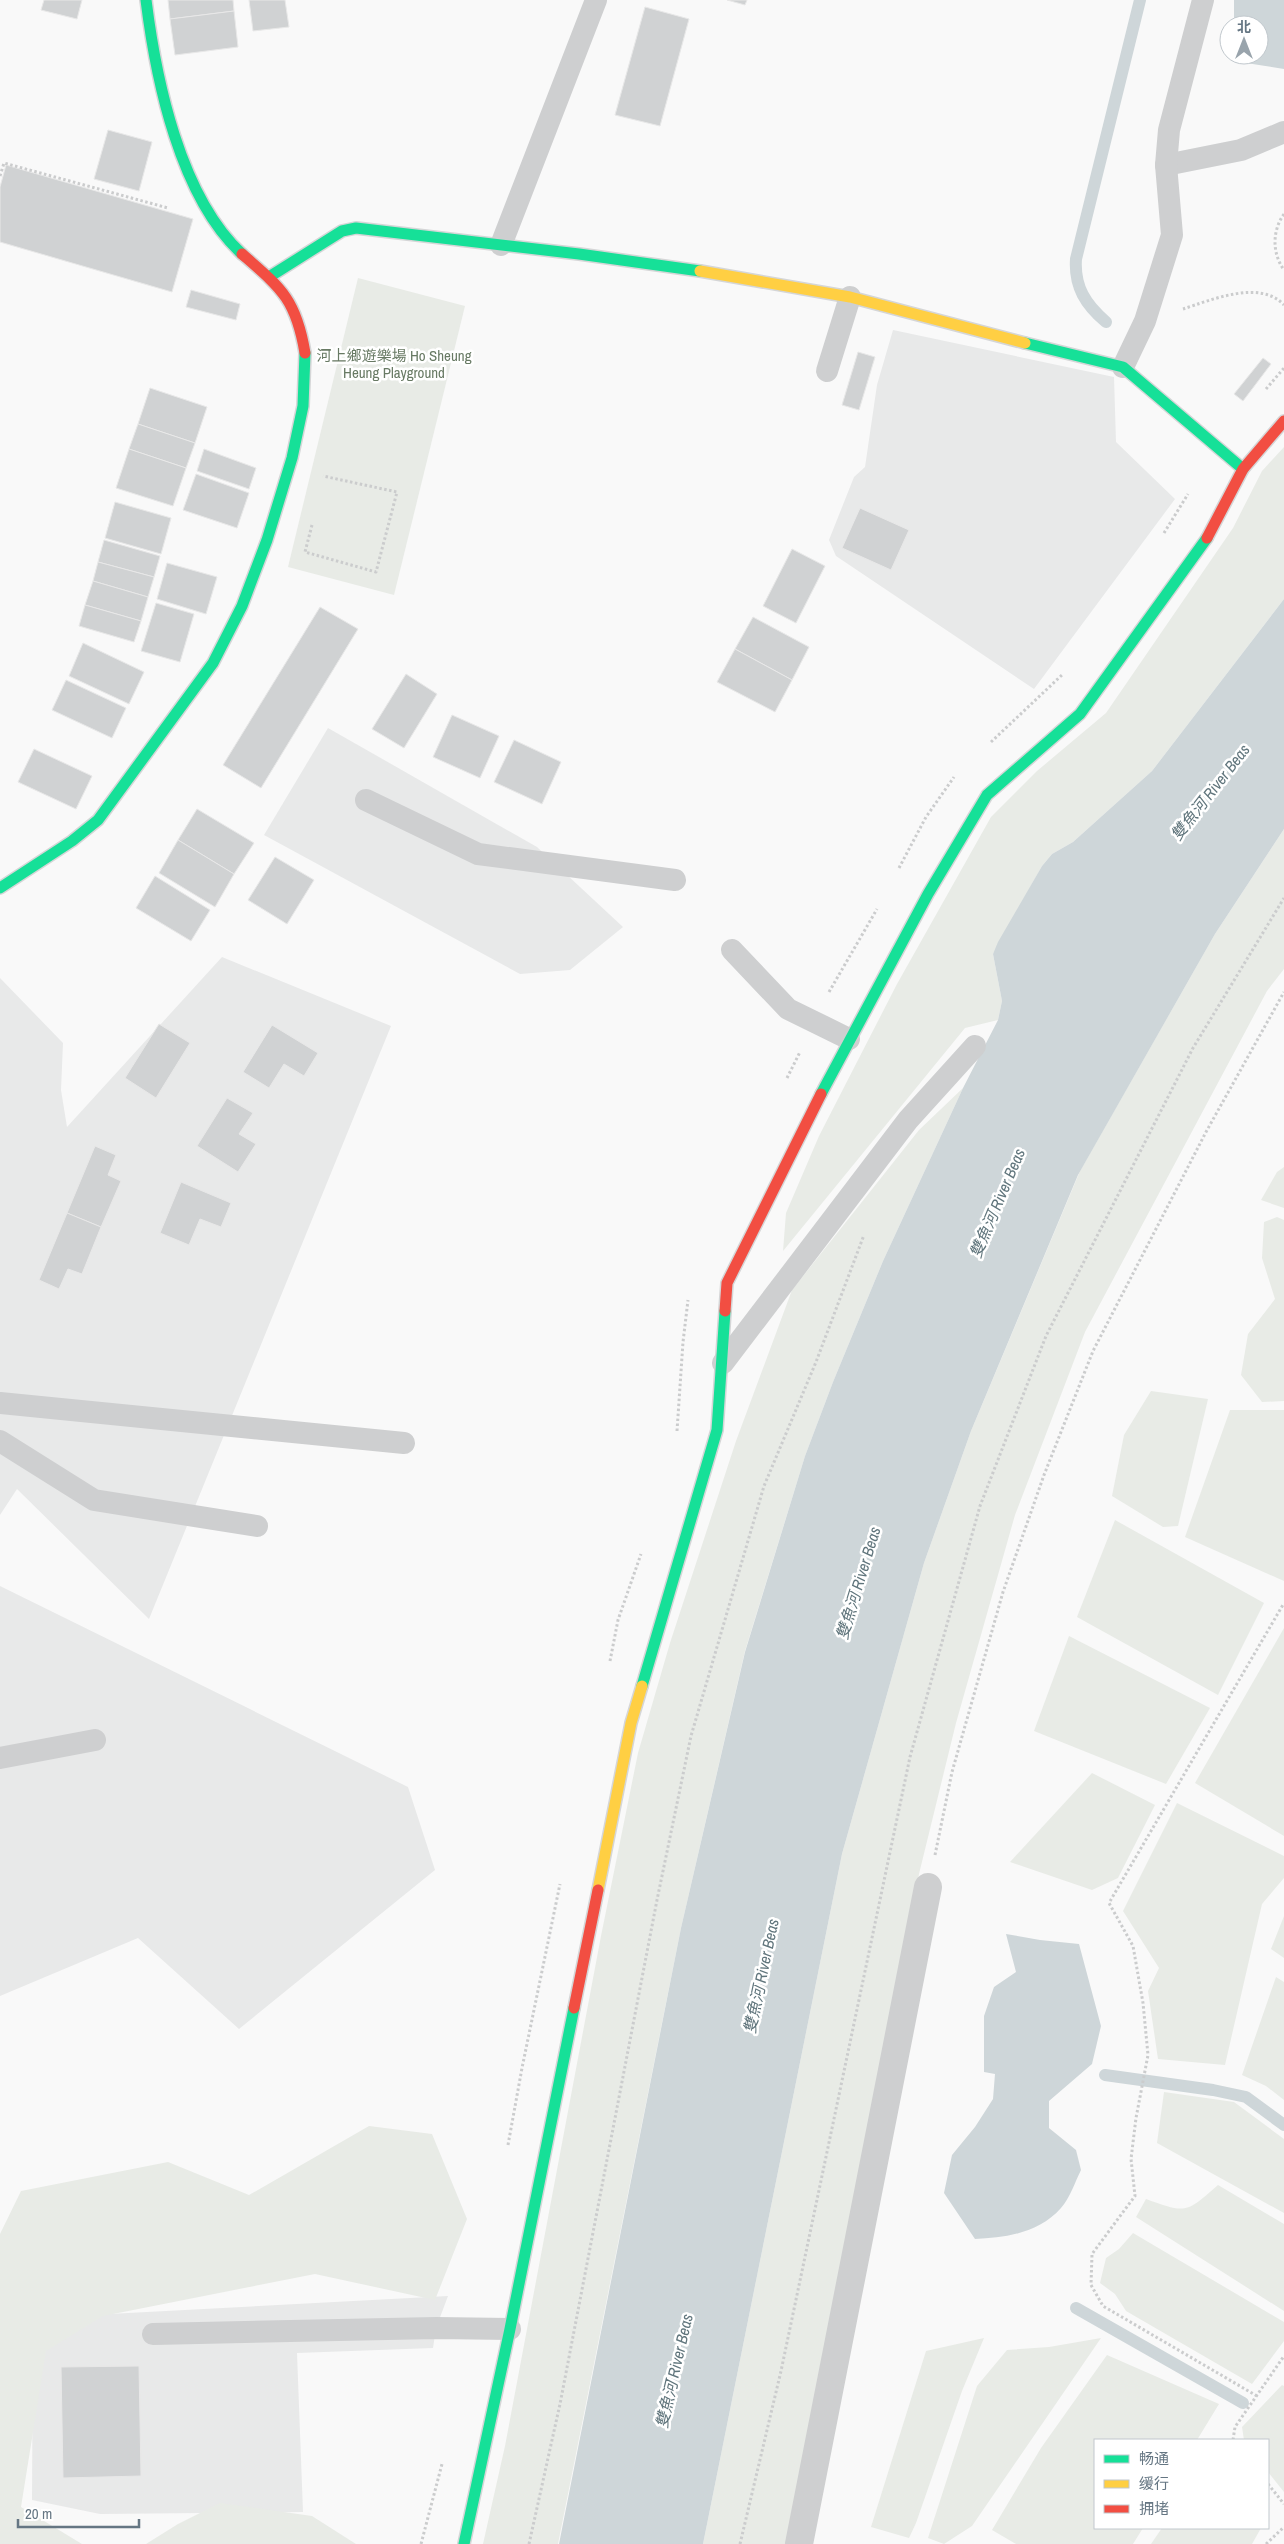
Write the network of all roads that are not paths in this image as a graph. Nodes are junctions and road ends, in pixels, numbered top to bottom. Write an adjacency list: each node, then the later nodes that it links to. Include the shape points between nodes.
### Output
1 (146, 0): 7 (street, via 154,66 165,109 191,175 212,220 226,239)
2 (596, 0): 6 (lane)
3 (1203, 0): 5 (lane, via 1169,130)
4 (1284, 132): 5 (lane, via 1241,150)
5 (1166, 165): 9 (lane, via 1172,235 1145,321)
6 (501, 245): 7 (street, via 356,228 342,231); 8 (street, via 717,274)
7 (269, 277): 15 (street, via 283,290 294,308 305,370 304,401 289,468 251,586 226,641 98,820 72,842)
8 (850, 297): 9 (street); 10 (lane)
9 (1123, 366): 12 (street)
10 (827, 370)
11 (1284, 421): 12 (street)
12 (1243, 469): 17 (street, via 1212,531 1080,714 986,795)
13 (366, 800): 14 (lane, via 478,854)
14 (674, 880)
15 (0, 888)
16 (732, 950): 17 (lane, via 788,1009)
17 (848, 1040): 19 (street, via 727,1283)
18 (975, 1046): 19 (lane, via 908,1120)
19 (723, 1362): 27 (street, via 717,1430 631,1723)
20 (0, 1403): 22 (lane)
21 (0, 1441): 23 (lane, via 94,1500)
22 (404, 1444)
23 (258, 1526)
24 (95, 1740): 25 (lane)
25 (0, 1758)
26 (928, 1887): 30 (street)
27 (510, 2329): 28 (lane); 29 (street)
28 (153, 2334)
29 (464, 2544)
30 (799, 2544)

